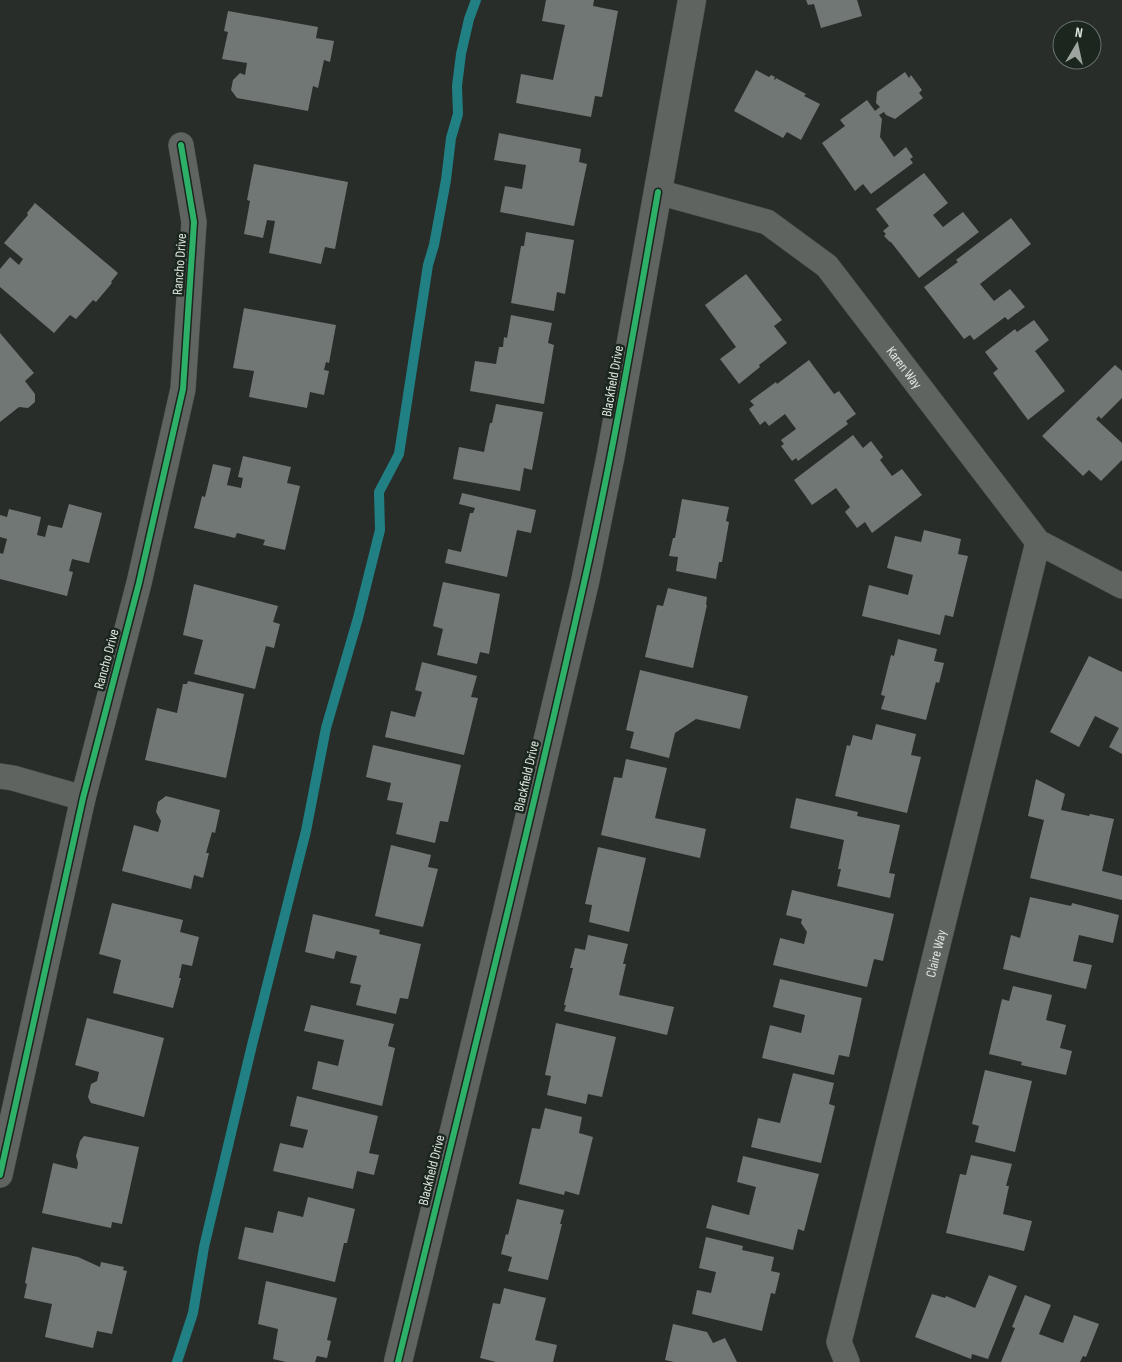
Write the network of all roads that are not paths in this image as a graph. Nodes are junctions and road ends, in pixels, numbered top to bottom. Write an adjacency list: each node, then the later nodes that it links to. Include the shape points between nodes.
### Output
1 (692, 0): 3 (street, Blackfield Drive)
2 (181, 145): 7 (street, Rancho Drive, via 194,222 183,389 139,583)
3 (658, 192): 4 (street, Karen Way, via 767,222 827,266); 9 (street, Blackfield Drive, via 585,582)
4 (1038, 542): 5 (street, Karen Way); 10 (street, Claire Way, via 839,1342)
5 (1122, 586)
6 (0, 776): 7 (street)
7 (83, 798): 8 (street, Rancho Drive)
8 (0, 1174)
9 (398, 1362)
10 (847, 1362)

